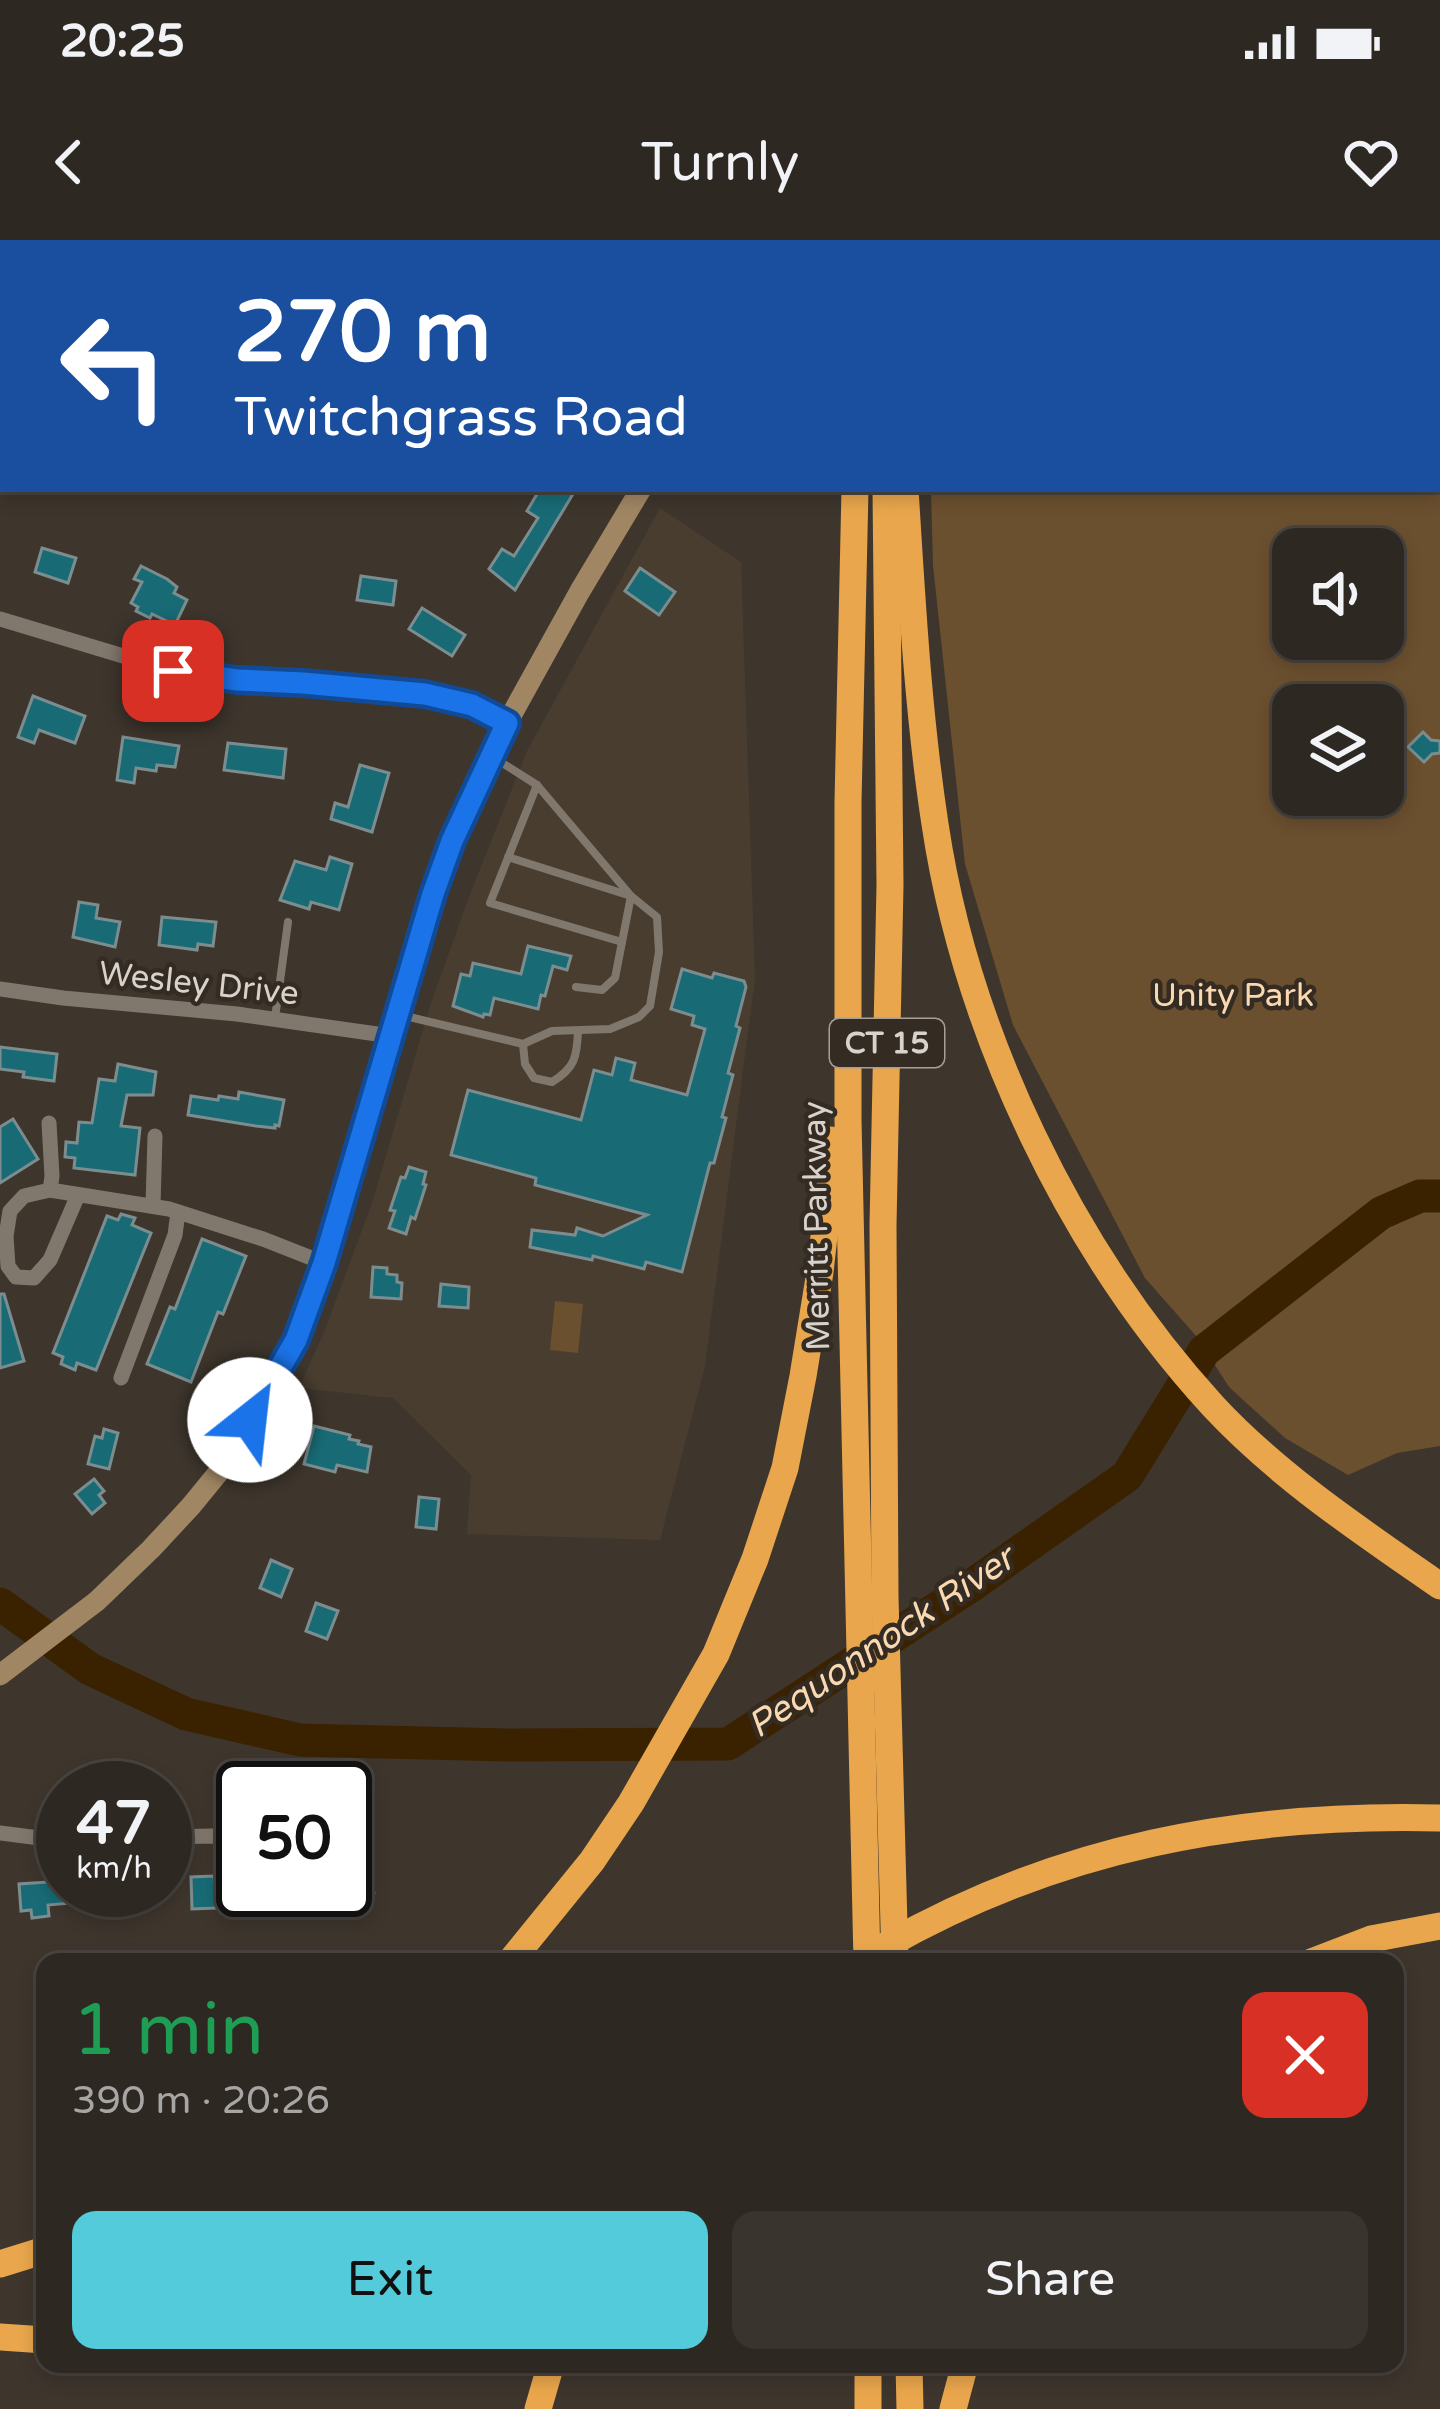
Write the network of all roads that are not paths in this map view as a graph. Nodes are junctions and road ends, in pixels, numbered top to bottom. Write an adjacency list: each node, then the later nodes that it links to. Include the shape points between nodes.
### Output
1 (639, 492): 6 (main road)
2 (854, 492): 9 (highway, Merritt Parkway / CT 15)
3 (886, 492): 39 (highway, Merritt Parkway / CT 15, via 885,1597)
4 (905, 492): 28 (highway, via 935,826 976,990 1040,1149 1111,1273 1214,1406 1310,1494)
5 (0, 619): 6 (street, via 173,671 425,694)
6 (507, 723): 7 (main road)
7 (491, 756): 8 (lane); 17 (main road, via 446,859)
8 (538, 784): 10 (lane); 11 (lane)
9 (848, 802): 35 (highway, via 834,957 830,1174 785,1468 755,1559 690,1704 592,1861); 36 (highway, Merritt Parkway / CT 15)
10 (508, 857): 11 (lane); 13 (lane, via 490,903)
11 (631, 896): 13 (lane); 18 (lane, via 657,917 650,1006 610,1029)
12 (287, 922): 16 (lane)
13 (622, 942): 14 (lane, via 615,978 602,990)
14 (576, 987)
15 (0, 989): 16 (street, Wesley Drive)
16 (275, 1019): 17 (street, Wesley Drive)
17 (394, 1025): 19 (lane); 26 (main road)
18 (578, 1030): 19 (lane); 19 (lane, via 569,1071 552,1082 534,1078)
19 (523, 1044)
20 (49, 1123): 22 (street)
21 (155, 1136): 24 (street)
22 (50, 1190): 23 (street); 23 (street, via 24,1196 10,1211 8,1266 16,1277 34,1278 50,1261)
23 (78, 1195): 24 (street)
24 (153, 1206): 25 (street)
25 (178, 1212): 26 (street); 27 (street)
26 (324, 1263): 29 (main road, via 296,1340 226,1462 152,1550)
27 (121, 1378)
28 (1440, 1586)
29 (4, 1672)
30 (1440, 1818): 33 (highway, via 1315,1820 1172,1838 1032,1876)
31 (0, 1833): 32 (street)
32 (36, 1838)
33 (940, 1918): 37 (highway); 38 (highway)
34 (1440, 1926): 40 (highway)
35 (517, 1953)
36 (868, 1953)
37 (874, 1953)
38 (883, 1953)
39 (895, 1953)
40 (1334, 1953)
41 (36, 2253): 42 (highway)
42 (0, 2264)
43 (0, 2337): 44 (highway)
44 (36, 2339)
45 (548, 2373): 49 (highway)
46 (868, 2373): 50 (highway)
47 (909, 2373): 51 (highway)
48 (963, 2373): 52 (highway)
49 (538, 2409)
50 (868, 2409)
51 (910, 2409)
52 (953, 2409)

